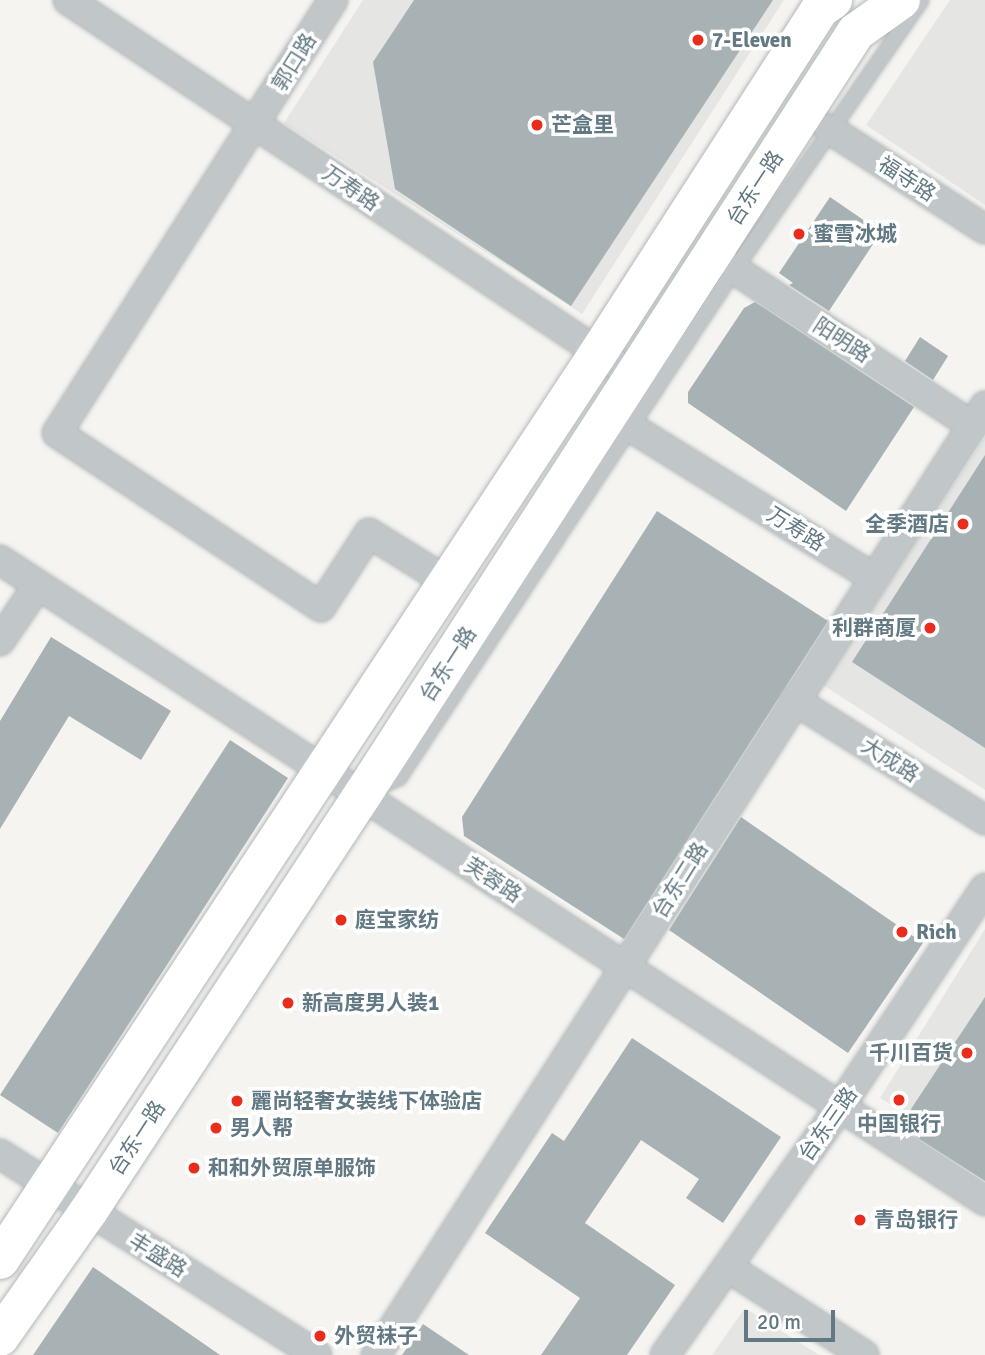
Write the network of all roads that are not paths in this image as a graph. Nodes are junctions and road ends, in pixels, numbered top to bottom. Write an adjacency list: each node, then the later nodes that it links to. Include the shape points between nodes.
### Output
1 (68, 0): 6 (street, 万寿路)
2 (333, 0): 6 (street, 郭口路)
3 (833, 0): 10 (main road, 台东一路, via 820,9)
4 (901, 0): 9 (main road, 台东一路, via 856,32)
5 (921, 0): 7 (lane)
6 (255, 123): 10 (street, 万寿路); 16 (street, 郭口路, via 57,433 321,607 369,533)
7 (829, 129): 8 (street, 福寺路); 9 (lane)
8 (985, 229)
9 (723, 262): 11 (main road, 台东一路); 12 (street, 阳明路); 13 (lane)
10 (597, 355): 11 (street, 万寿路); 16 (main road, 台东一路)
11 (635, 377): 13 (main road, 台东一路)
12 (979, 416): 15 (street, 台东二路)
13 (621, 421): 15 (street, 万寿路); 21 (main road, 台东一路)
14 (0, 561): 17 (street, 芙蓉路)
15 (874, 578): 19 (street, 台东二路)
16 (448, 582): 20 (main road, 台东一路)
17 (38, 585): 18 (street); 20 (street, 芙蓉路)
18 (0, 641)
19 (794, 700): 22 (street, 大成路); 24 (street, 台东二路)
20 (325, 771): 21 (street, 芙蓉路); 27 (main road, 台东一路)
21 (363, 794): 24 (street, 芙蓉路); 29 (main road, 台东一路)
22 (985, 820)
23 (985, 888): 25 (street, 台东三路)
24 (625, 967): 25 (street, 芙蓉路); 34 (street, 台东二路)
25 (839, 1108): 28 (street, 芙蓉路); 31 (street, 台东三路)
26 (0, 1154): 27 (street, 丰盛路)
27 (51, 1187): 29 (street, 丰盛路); 30 (main road, 台东一路)
28 (985, 1201)
29 (89, 1212): 32 (main road, 台东一路); 33 (street, 丰盛路)
30 (0, 1260)
31 (727, 1267): 35 (street, 台东三路); 36 (street)
32 (0, 1337)
33 (317, 1355)
34 (376, 1355)
35 (665, 1355)
36 (864, 1355)

